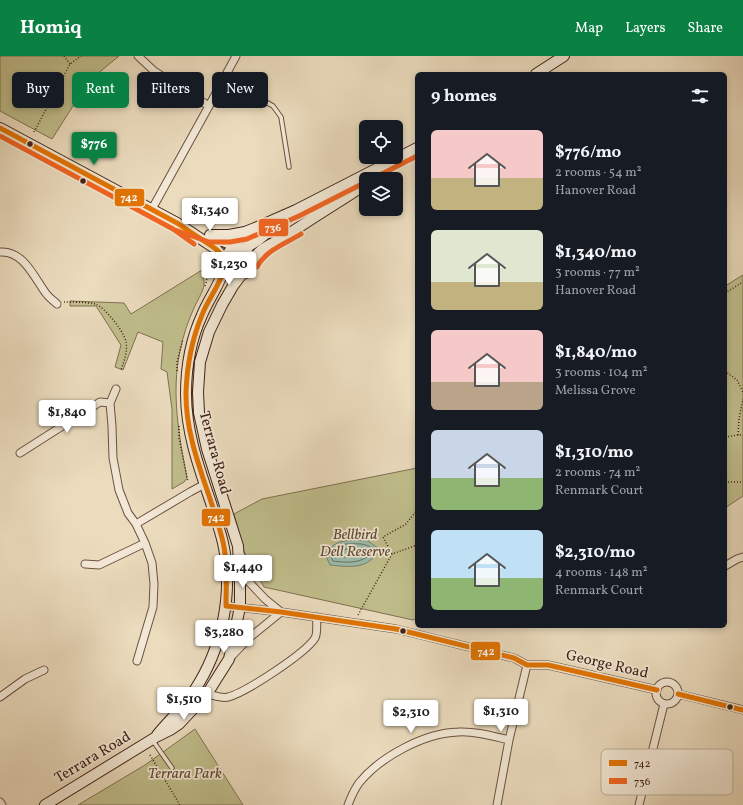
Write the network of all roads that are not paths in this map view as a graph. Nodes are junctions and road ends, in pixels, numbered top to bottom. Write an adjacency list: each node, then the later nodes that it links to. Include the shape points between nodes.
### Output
1 (138, 56): 8 (street, via 154,72)
2 (236, 56): 4 (street)
3 (564, 56): 5 (street)
4 (227, 72)
5 (539, 72)
6 (212, 100): 8 (street)
7 (268, 103): 12 (lane, via 281,117)
8 (209, 106): 15 (street)
9 (0, 128): 15 (street)
10 (415, 150): 13 (street)
11 (415, 150): 16 (street)
12 (289, 167)
13 (384, 172)
14 (359, 189): 22 (street, via 264,248 253,258)
15 (152, 209): 17 (street)
16 (296, 210): 18 (street, via 245,232); 19 (street, via 258,240)
17 (177, 223): 18 (street); 21 (street, via 216,249)
18 (210, 235): 19 (street)
19 (241, 249): 21 (street, via 229,252); 22 (street, via 249,255)
20 (0, 252): 24 (street, via 16,255 22,260)
21 (225, 262): 23 (street, via 229,272); 29 (street, Terrara Road, via 223,274 196,330 187,376 186,411 189,430)
22 (251, 264): 23 (street)
23 (242, 274): 28 (street, Terrara Road, via 214,319 200,362 199,413)
24 (56, 304)
25 (116, 389): 26 (street)
26 (110, 403): 27 (street, via 100,402); 30 (street, via 113,458 118,490)
27 (20, 453)
28 (217, 482): 29 (street); 32 (street, Terrara Road)
29 (205, 484): 30 (street); 36 (street, Terrara Road, via 223,543)
30 (136, 524): 31 (street)
31 (144, 543): 34 (street, via 99,565); 41 (street, via 152,562 153,607)
32 (238, 546): 37 (street, Terrara Road); 38 (street, Terrara Road, via 250,583)
33 (743, 557): 35 (street)
34 (85, 564)
35 (727, 565)
36 (226, 606): 37 (street); 50 (street, Terrara Road, via 219,636 195,691)
37 (240, 607): 38 (street, George Road); 40 (street, Terrara Road)
38 (281, 612): 39 (street, George Road); 40 (street, via 249,638)
39 (317, 617): 42 (street, George Road, via 396,629 514,658); 45 (street, via 316,637 306,649 282,666 240,694 226,698)
40 (229, 659): 45 (street, Terrara Road)
41 (137, 661)
42 (528, 665): 44 (street, George Road, via 548,665); 51 (street)
43 (44, 670): 47 (street, via 25,679)
44 (657, 690): 46 (street, via 661,685 668,683 676,688); 48 (street, via 658,699)
45 (207, 694): 50 (street, Terrara Road, via 179,724)
46 (678, 694): 48 (street, via 673,703); 49 (street)
47 (0, 697)
48 (664, 704): 52 (street)
49 (743, 710)
50 (154, 738): 53 (lane); 57 (street, Terrara Road)
51 (509, 740): 58 (street, via 470,732 434,735 423,739 378,765 359,784); 59 (street)
52 (653, 749)
53 (172, 768)
54 (641, 795): 60 (street)
55 (0, 802): 56 (street)
56 (2, 805)
57 (45, 805)
58 (348, 805)
59 (497, 805)
60 (639, 805)

